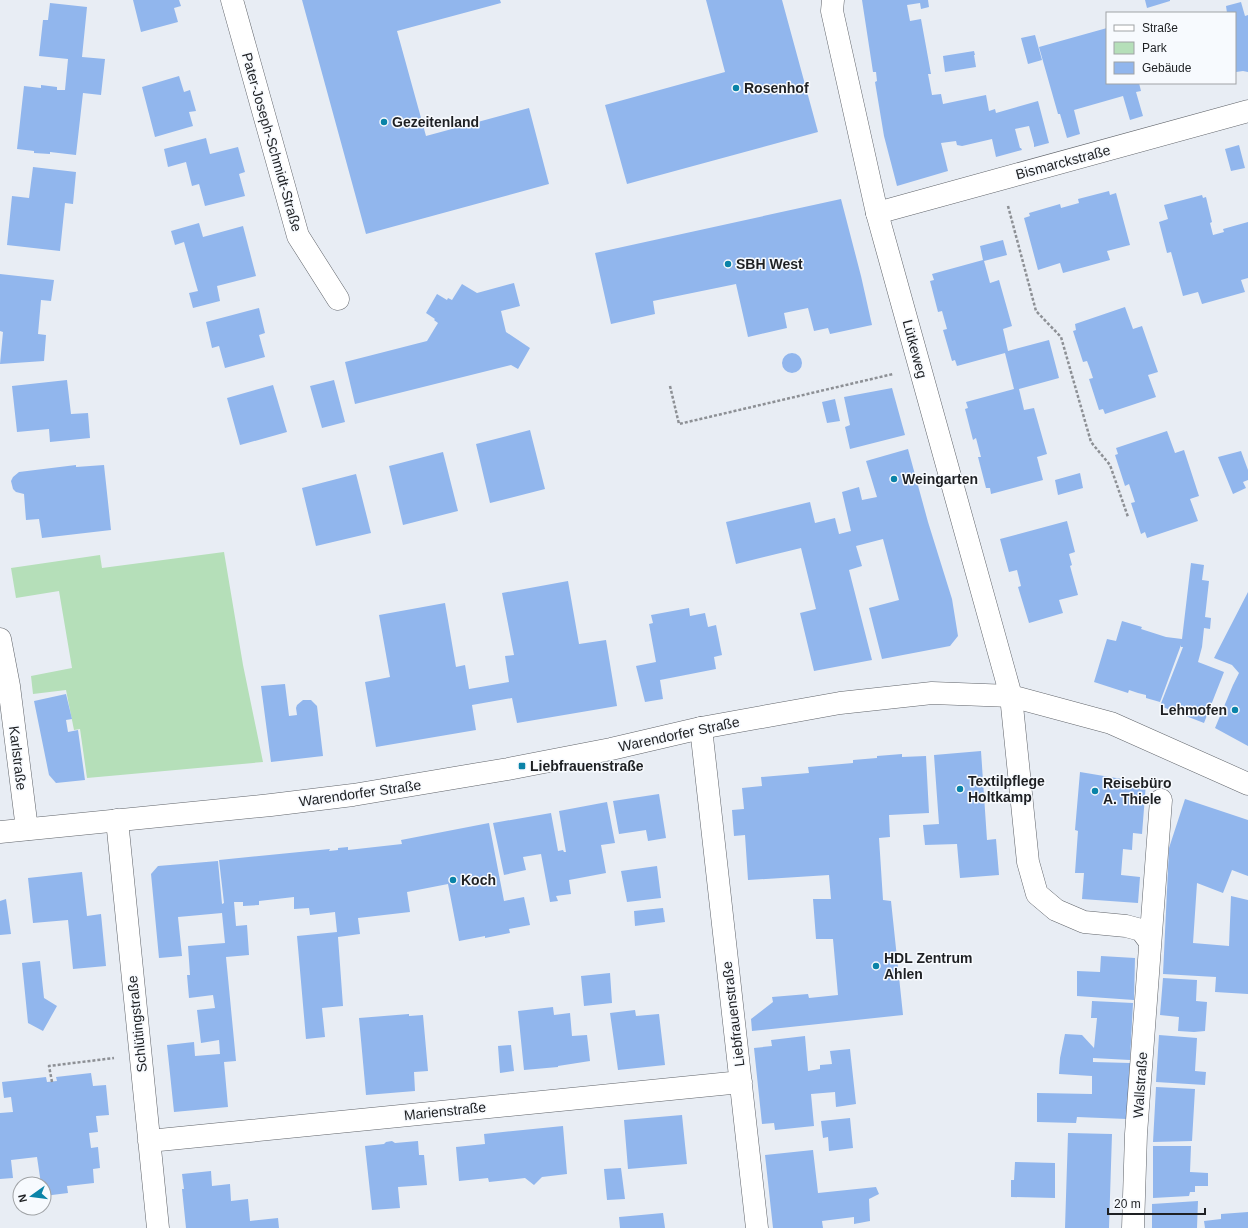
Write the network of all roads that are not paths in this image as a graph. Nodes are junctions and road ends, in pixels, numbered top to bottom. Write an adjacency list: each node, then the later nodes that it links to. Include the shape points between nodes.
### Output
1 (232, 0): 5 (street, Pater-Joseph-Schmidt-Straße, via 298,236)
2 (833, 0): 4 (street, Lütkeweg, via 832,11)
3 (1248, 111): 4 (street, Bismarckstraße)
4 (878, 213): 7 (street, Lütkeweg)
5 (338, 299)
6 (0, 639): 12 (street, Karlstraße, via 9,686)
7 (1011, 696): 8 (street, Warendorfer Straße, via 932,693 840,703); 9 (street, Warendorfer Straße, via 1111,723); 14 (street, via 1028,862 1037,894 1056,910 1084,922 1141,930)
8 (701, 728): 11 (street, Warendorfer Straße, via 611,749 449,780 272,805); 15 (street, Liebfrauenstraße)
9 (1248, 784)
10 (1161, 800): 14 (street, Wallstraße)
11 (117, 820): 12 (street, Warendorfer Straße); 16 (street, Schlütingstraße)
12 (27, 829): 13 (street, Warendorfer Straße)
13 (0, 832)
14 (1150, 942): 19 (street, Wallstraße, via 1136,1134)
15 (741, 1082): 16 (street, Marienstraße); 18 (street, Liebfrauenstraße)
16 (149, 1140): 17 (street, Schlütingstraße)
17 (158, 1228)
18 (757, 1228)
19 (1133, 1228)

